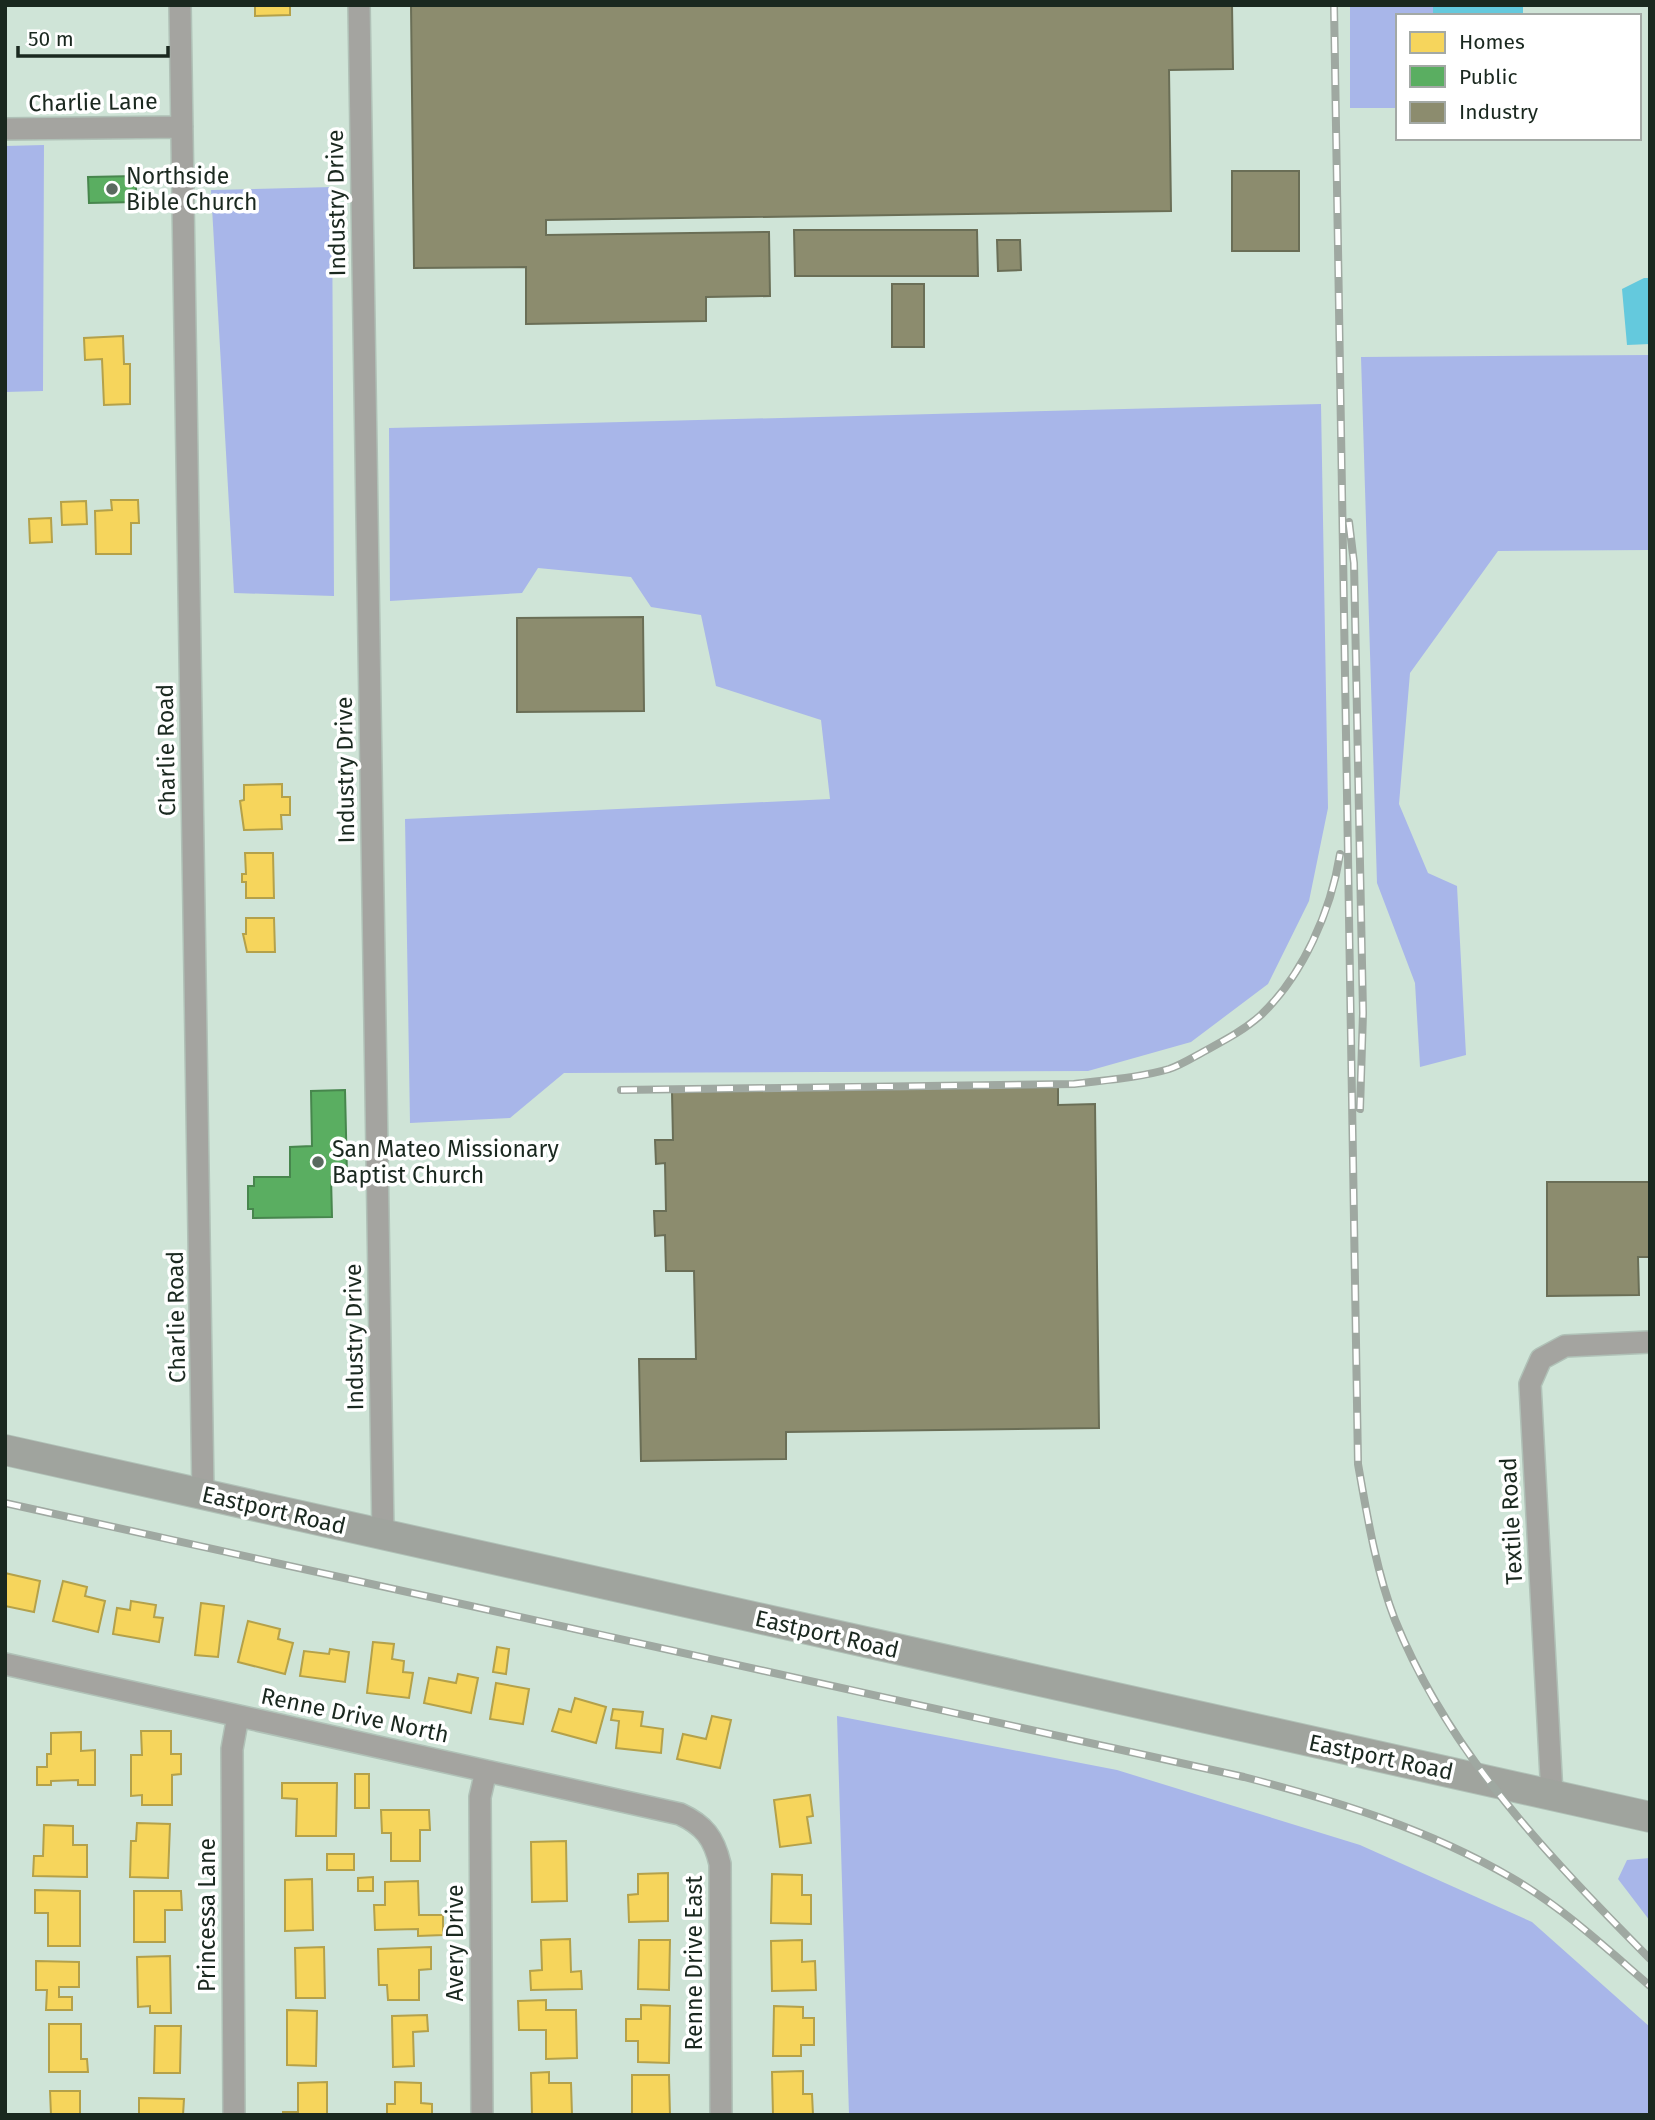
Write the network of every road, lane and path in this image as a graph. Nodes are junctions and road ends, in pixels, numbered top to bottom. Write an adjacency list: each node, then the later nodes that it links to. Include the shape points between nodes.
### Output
1 (180, 5): 3 (street, Charlie Road)
2 (359, 5): 8 (street, Industry Drive)
3 (182, 127): 4 (street, Charlie Lane); 7 (street, Charlie Road)
4 (5, 129)
5 (1650, 1342): 12 (street, Textile Road, via 1565,1346 1541,1359 1530,1384)
6 (5, 1450): 7 (street, Eastport Road)
7 (204, 1494): 8 (street, Eastport Road)
8 (383, 1534): 12 (street, Eastport Road)
9 (5, 1664): 10 (street, Renne Drive North)
10 (238, 1716): 11 (street, Renne Drive North); 15 (street, Princessa Lane, via 232,1749)
11 (486, 1771): 14 (street, Renne Drive North); 16 (street, Avery Drive, via 480,1797)
12 (1552, 1795): 13 (street, Eastport Road)
13 (1650, 1817)
14 (693, 1820): 17 (street, Renne Drive East, via 715,1844 720,1864)
15 (234, 2115)
16 (482, 2115)
17 (722, 2115)

